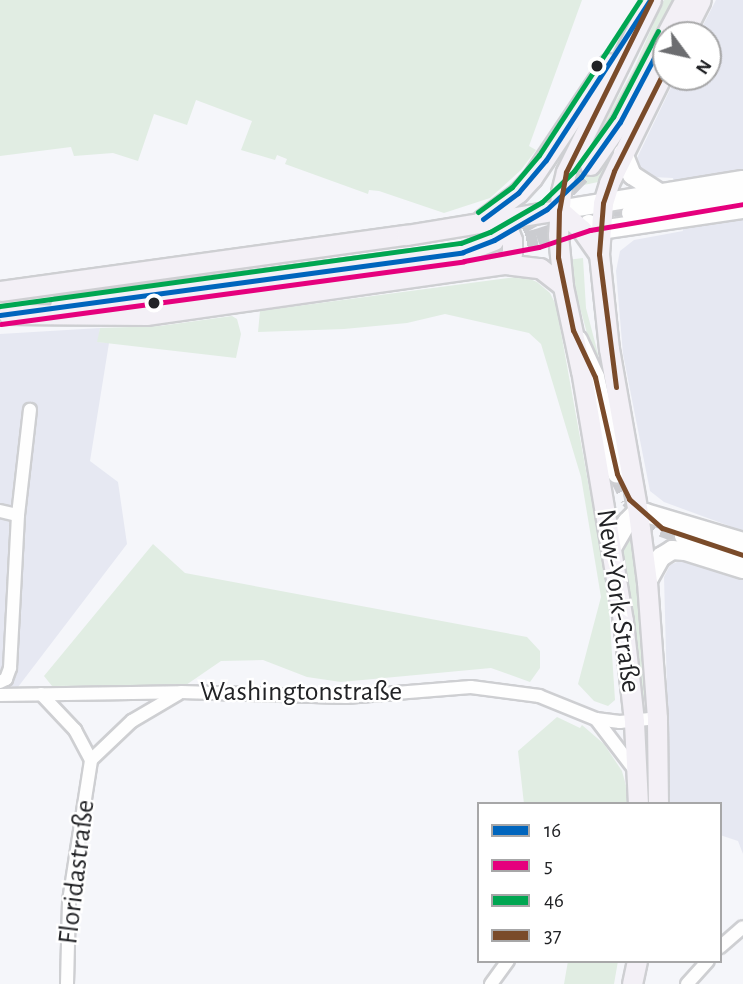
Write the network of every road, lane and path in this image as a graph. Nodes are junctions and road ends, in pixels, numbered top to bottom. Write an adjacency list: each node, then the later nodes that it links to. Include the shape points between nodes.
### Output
1 (650, 0): 14 (main road, New-York-Straße, via 573,156); 18 (main road, via 532,178 498,209)
2 (685, 0): 4 (main road)
3 (701, 0): 5 (main road)
4 (674, 21)
5 (690, 21)
6 (652, 61): 9 (main road, via 620,122)
7 (654, 91): 8 (main road, New-York-Straße)
8 (622, 152): 11 (main road, via 632,176); 13 (main road, New-York-Straße)
9 (590, 165)
10 (743, 180): 11 (main road)
11 (660, 193): 13 (main road)
12 (743, 195): 16 (main road)
13 (603, 202): 14 (main road); 19 (main road, New-York-Straße)
14 (564, 203): 17 (main road); 19 (main road); 21 (main road); 22 (main road, New-York-Straße, via 558,257)
15 (743, 209): 19 (main road)
16 (631, 212)
17 (497, 220): 18 (main road); 20 (main road, via 512,240 512,253)
18 (471, 224): 23 (main road)
19 (600, 230): 21 (main road, New-York-Straße)
20 (499, 250): 22 (main road, via 540,268); 24 (main road); 24 (main road, via 146,315)
21 (599, 254): 29 (main road, New-York-Straße, via 609,349)
22 (563, 286): 25 (main road, New-York-Straße)
23 (0, 290)
24 (4, 314)
25 (573, 330): 27 (main road, via 595,377); 33 (main road, New-York-Straße)
26 (30, 410): 30 (street)
27 (617, 474)
28 (0, 511): 30 (street)
29 (638, 513): 32 (main road, via 658,514); 33 (main road, via 622,528); 36 (main road, New-York-Straße)
30 (18, 515): 37 (street, via 10,668)
31 (684, 536): 34 (main road)
32 (743, 542)
33 (612, 548): 43 (main road, New-York-Straße)
34 (743, 555)
35 (743, 569): 36 (main road, via 672,550 661,557)
36 (647, 582): 41 (main road, New-York-Straße)
37 (0, 682)
38 (181, 692): 39 (street, Washingtonstraße); 42 (street, Washingtonstraße, via 346,697 495,688 538,696); 44 (street, Floridastraße, via 132,721)
39 (41, 694): 40 (street, Washingtonstraße); 44 (street, Floridastraße, via 75,730)
40 (0, 695)
41 (657, 718): 43 (street, Washingtonstraße); 47 (main road, New-York-Straße)
42 (596, 719): 43 (street, Washingtonstraße); 45 (street)
43 (634, 721): 45 (main road, New-York-Straße)
44 (91, 760): 54 (street, Floridastraße, via 69,901)
45 (638, 776): 46 (main road, New-York-Straße)
46 (638, 802)
47 (657, 802)
48 (743, 927): 49 (street)
49 (722, 945)
50 (507, 963): 55 (street)
51 (629, 963): 56 (main road)
52 (637, 963): 57 (main road)
53 (706, 963): 58 (street)
54 (67, 984)
55 (491, 984)
56 (625, 984)
57 (632, 984)
58 (687, 984)

